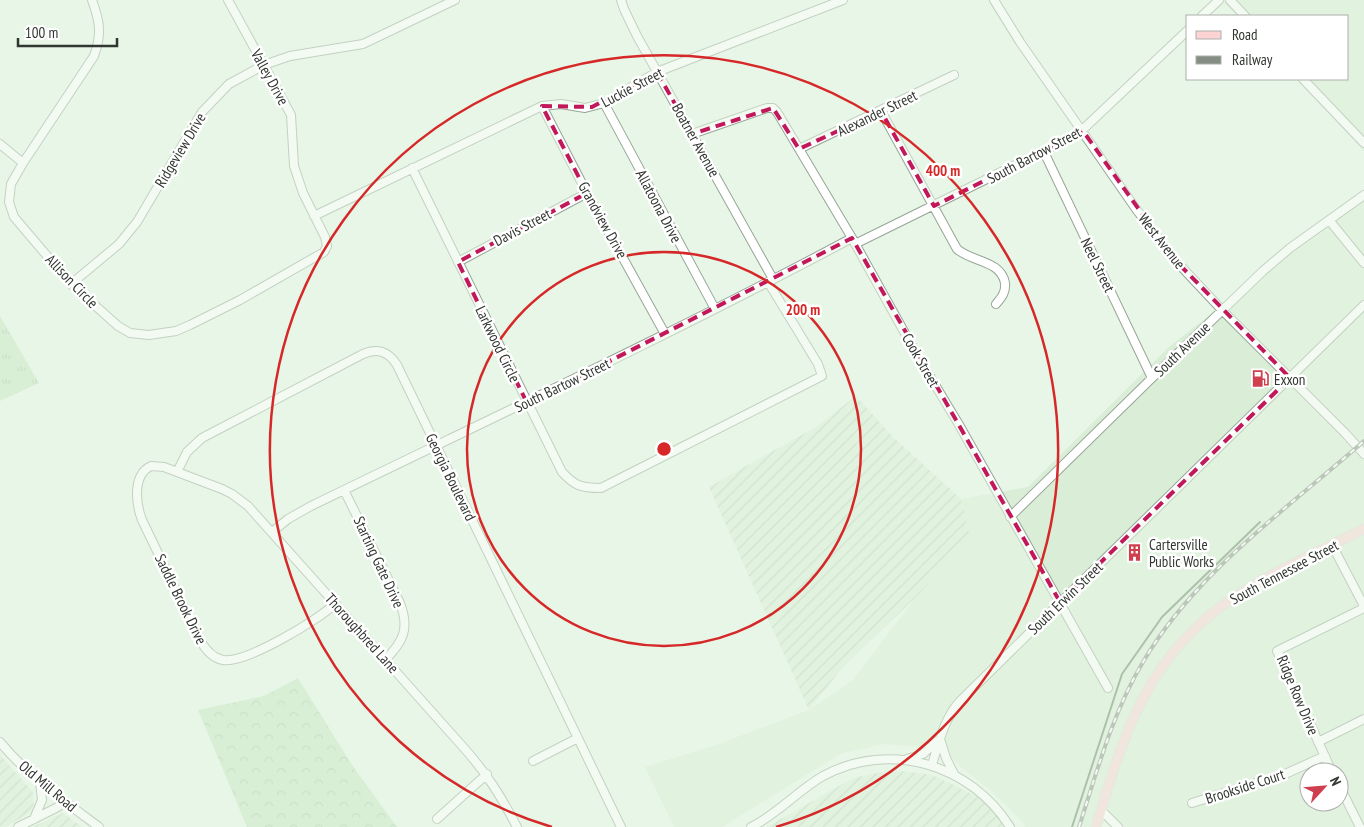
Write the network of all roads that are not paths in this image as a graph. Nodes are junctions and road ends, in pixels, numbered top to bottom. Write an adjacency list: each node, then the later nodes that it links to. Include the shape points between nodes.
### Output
1 (92, 0): 25 (street, Allison Circle, via 99,20 99,43 94,56)
2 (228, 0): 12 (street, Valley Drive)
3 (455, 0): 12 (street, Ridgeview Drive, via 364,44 290,56)
4 (621, 0): 13 (street, Boatner Avenue)
5 (843, 0): 13 (street, Luckie Street)
6 (994, 0): 19 (street, West Avenue, via 1004,20)
7 (1219, 0): 9 (street)
8 (1230, 0): 10 (street)
9 (1203, 15)
10 (1244, 15)
11 (1186, 32): 19 (street, South Bartow Street)
12 (264, 65): 30 (street, Valley Drive, via 291,115 294,166); 36 (street, Ridgeview Drive, via 229,84 202,112 137,222 119,244)
13 (658, 72): 16 (street, Luckie Street); 20 (street, Boatner Avenue)
14 (954, 75): 18 (street, Alexander Street)
15 (1304, 80): 22 (street)
16 (604, 104): 17 (street, Luckie Street, via 585,108); 39 (street, Allatoona Drive)
17 (542, 106): 26 (street, Luckie Street); 27 (street, Grandview Drive)
18 (882, 111): 23 (street, Alexander Street); 29 (street)
19 (1083, 131): 24 (street, South Bartow Street); 40 (street, West Avenue, via 1168,252)
20 (692, 134): 23 (street, Cook Street, via 773,108); 35 (street, Boatner Avenue)
21 (0, 144): 25 (street)
22 (1364, 144)
23 (799, 149): 32 (street, Cook Street)
24 (1044, 152): 29 (street, South Bartow Street); 43 (street, Neel Street)
25 (23, 163): 36 (street, Allison Circle, via 11,184 9,202 14,217)
26 (412, 168): 30 (street, Luckie Street); 33 (street, Larkwood Circle)
27 (587, 193): 33 (street, Davis Street); 41 (street, Grandview Drive)
28 (1364, 194): 31 (street, South Avenue)
29 (934, 206): 32 (street, South Bartow Street); 37 (street, via 963,255 1000,271 1006,288)
30 (314, 216): 36 (street, Allison Circle, via 325,237 327,246 324,252 240,300 176,331 130,333)
31 (1329, 220): 34 (street); 40 (street, South Avenue, via 1282,255)
32 (854, 241): 35 (street, South Bartow Street); 50 (street, Cook Street)
33 (458, 262): 45 (street, Larkwood Circle)
34 (1364, 263)
35 (770, 280): 39 (street, South Bartow Street); 42 (street, Boatner Avenue)
36 (71, 284)
37 (996, 304)
38 (1364, 305): 44 (street, South Erwin Street)
39 (715, 309): 41 (street, South Bartow Street)
40 (1222, 310): 43 (street, South Avenue); 44 (street, West Avenue)
41 (664, 334): 45 (street, South Bartow Street)
42 (822, 376): 45 (street, Larkwood Circle, via 601,488 573,484 562,472)
43 (1152, 378): 50 (street, South Avenue)
44 (1290, 378): 47 (street, West Avenue); 54 (street, South Erwin Street)
45 (527, 403): 46 (street, South Bartow Street)
46 (436, 445): 48 (street, Georgia Boulevard, via 392,358 387,353 373,351 202,438 187,452); 49 (street, South Bartow Street); 60 (street, Georgia Boulevard)
47 (1364, 454)
48 (178, 472): 52 (street, Thoroughbred Lane, via 232,494); 55 (street, Saddle Brook Drive, via 160,466 148,468 139,481 138,504 144,526 210,654 227,660 242,658 309,625)
49 (344, 490): 52 (street, South Bartow Street, via 293,516); 57 (street, Starting Gate Drive, via 404,616 401,641)
50 (1010, 517): 54 (street, Cook Street)
51 (1364, 529): 53 (main road, South Tennessee Street)
52 (272, 532): 55 (street, Thoroughbred Lane)
53 (1332, 545): 56 (street); 75 (main road, South Tennessee Street, via 1232,599 1205,619 1177,647 1134,714)
54 (1060, 602): 58 (street, Cook Street); 61 (street, South Erwin Street, via 956,705)
55 (336, 604): 57 (street, Thoroughbred Lane)
56 (1364, 607): 63 (street, Ridge Row Drive, via 1277,651)
57 (385, 660): 69 (street, Thoroughbred Lane)
58 (1108, 688)
59 (1364, 719): 63 (street)
60 (578, 738): 66 (street); 82 (street, Georgia Boulevard)
61 (940, 738): 65 (street, via 923,754); 68 (street, South Erwin Street); 70 (street)
62 (0, 742): 71 (street, Old Mill Road)
63 (1318, 742): 64 (street, Ridge Row Drive)
64 (1325, 756): 67 (street, Ridge Row Drive); 73 (street, Brookside Court, via 1286,774)
65 (905, 760): 68 (street); 83 (street, via 869,760 838,769 814,781 780,810)
66 (533, 761)
67 (1328, 762)
68 (932, 765): 70 (street)
69 (487, 774): 76 (street); 81 (street, Thoroughbred Lane)
70 (954, 774): 84 (street, via 987,798)
71 (40, 783): 72 (street, Old Mill Road); 77 (street, via 42,795)
72 (65, 802): 77 (street); 80 (street, Old Mill Road)
73 (1192, 803)
74 (1349, 803): 78 (street)
75 (1101, 810): 85 (main road, South Tennessee Street); 86 (street)
76 (437, 819)
77 (33, 820): 79 (street)
78 (1360, 823)
79 (18, 827)
80 (99, 827)
81 (517, 827)
82 (620, 827)
83 (751, 827)
84 (1010, 827)
85 (1096, 827)
86 (1118, 827)

